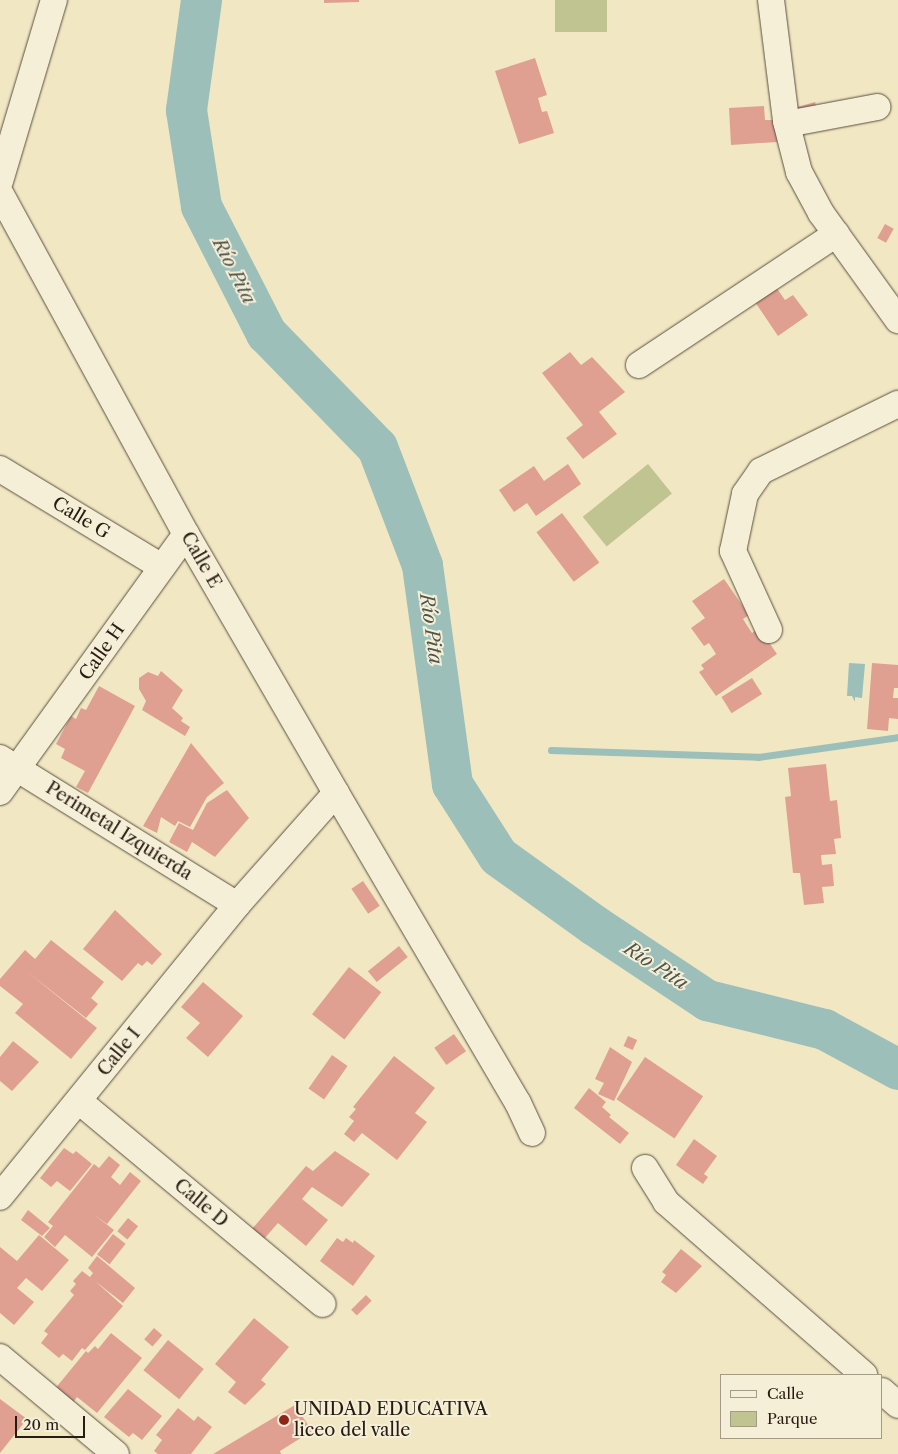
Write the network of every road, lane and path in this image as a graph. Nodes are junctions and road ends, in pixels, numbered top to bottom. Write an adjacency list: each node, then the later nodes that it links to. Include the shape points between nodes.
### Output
1 (54, 0): 5 (street)
2 (772, 0): 4 (street)
3 (877, 107): 4 (street)
4 (786, 124): 7 (street, via 799,172)
5 (0, 181)
6 (0, 193): 12 (street, Calle E)
7 (836, 234): 8 (street); 9 (street)
8 (898, 320)
9 (639, 365)
10 (898, 404): 14 (street, via 761,471 745,494 733,551)
11 (0, 469): 13 (street, Calle G)
12 (186, 534): 13 (street, Calle H); 17 (street, Calle E)
13 (162, 567): 15 (street, Calle H)
14 (769, 630)
15 (10, 764): 16 (street, Calle H); 18 (street, Perimetal Izquierda)
16 (0, 792)
17 (336, 792): 18 (street); 20 (street, Calle E, via 518,1103)
18 (237, 905): 19 (street, Calle I)
19 (79, 1101): 22 (street, Calle I); 23 (street, Calle D)
20 (532, 1133)
21 (645, 1168): 25 (street, via 666,1202)
22 (0, 1197)
23 (323, 1304)
24 (0, 1357): 28 (street)
25 (863, 1374)
26 (883, 1392): 27 (street)
27 (898, 1405)
28 (116, 1454)

